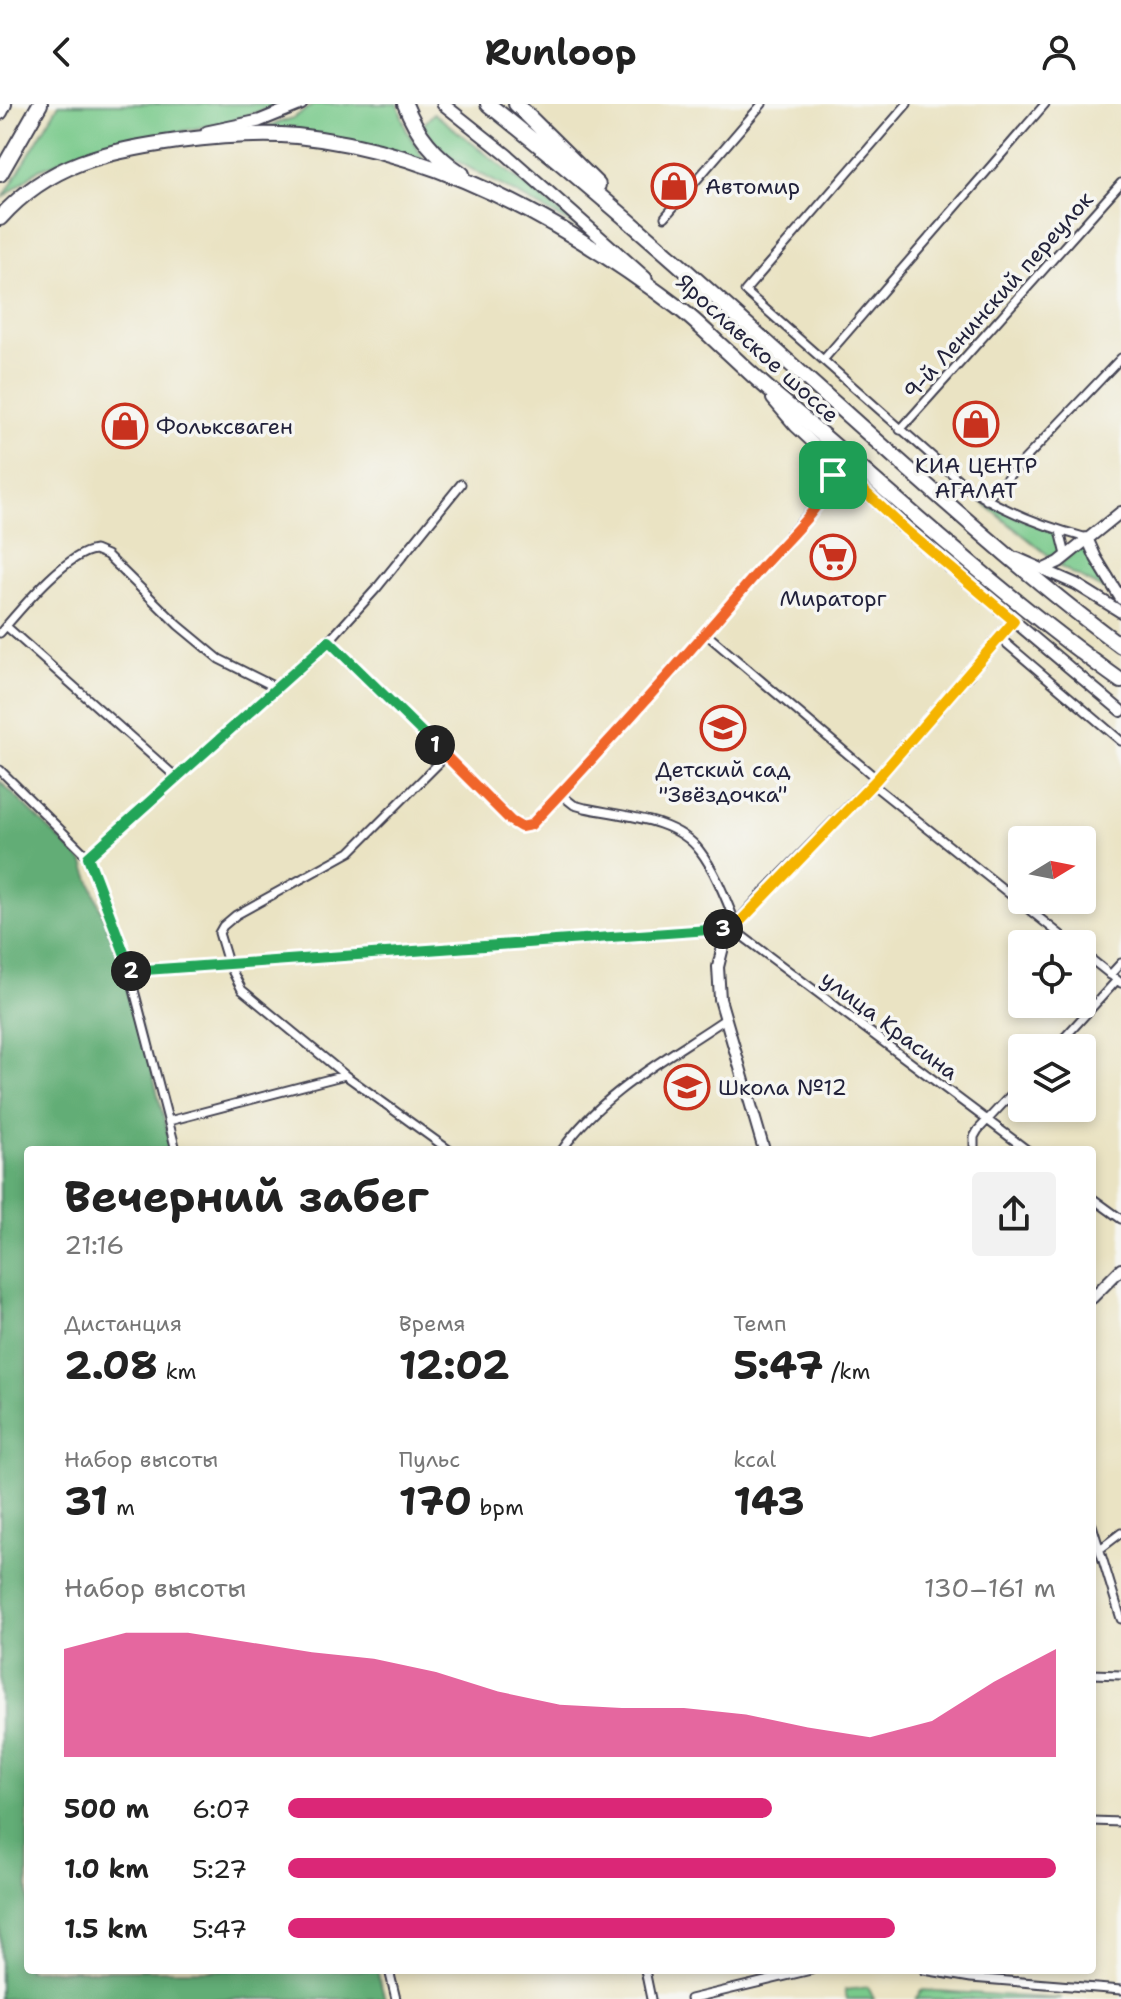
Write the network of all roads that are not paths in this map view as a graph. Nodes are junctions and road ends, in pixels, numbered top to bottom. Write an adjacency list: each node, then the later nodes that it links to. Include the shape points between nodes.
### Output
1 (4, 104): 11 (highway)
2 (40, 104): 13 (highway)
3 (301, 104): 12 (main road, via 259,121)
4 (405, 104): 15 (highway, via 431,150)
5 (443, 104): 19 (main road, Ярославское шоссе)
6 (488, 104): 18 (highway, Ярославское шоссе)
7 (762, 104): 16 (street)
8 (907, 104): 21 (street, via 745,291)
9 (1045, 104): 21 (street)
10 (517, 105): 18 (highway)
11 (0, 112)
12 (152, 144): 15 (highway, via 229,136 326,140 396,157); 17 (highway, via 97,156 54,173)
13 (0, 174)
14 (1121, 183): 23 (street, 9-й Ленинский переулок)
15 (502, 199): 19 (highway, via 613,260)
16 (665, 217)
17 (0, 218)
18 (687, 272): 32 (highway, Ярославское шоссе)
19 (682, 310): 22 (highway, Ярославское шоссе)
20 (1121, 358): 28 (street)
21 (824, 359): 23 (street)
22 (747, 370): 24 (street); 43 (highway, Ярославское шоссе, via 1026,609)
23 (900, 430): 28 (street)
24 (830, 459): 25 (street); 27 (street)
25 (852, 480): 27 (street); 37 (street)
26 (461, 484): 41 (street)
27 (830, 486): 39 (street)
28 (986, 500): 30 (street)
29 (1121, 512): 31 (street)
30 (1060, 531): 31 (street); 33 (street)
31 (1087, 538): 33 (street); 35 (street)
32 (1000, 551): 34 (street); 42 (highway, Ярославское шоссе)
33 (1066, 555): 34 (street)
34 (1044, 569): 36 (street)
35 (1121, 599)
36 (1121, 612)
37 (1014, 621): 40 (street); 45 (street)
38 (3, 629): 44 (street, via 60,570 95,550 107,555 219,659); 49 (street)
39 (705, 633): 50 (street); 51 (street)
40 (1000, 638): 46 (street); 50 (street)
41 (329, 641): 44 (street); 47 (street)
42 (1121, 646)
43 (1121, 681)
44 (277, 688): 49 (street)
45 (1121, 711)
46 (1121, 741)
47 (446, 756): 51 (street, via 521,827 531,825); 55 (street, via 341,859 223,926 219,933)
48 (0, 770): 52 (street)
49 (176, 777): 52 (street)
50 (875, 781): 53 (street); 54 (street)
51 (560, 794): 53 (street, улица Красина, via 574,805 683,834 709,865)
52 (88, 857): 58 (street)
53 (734, 926): 55 (street); 60 (street, via 718,967); 64 (street, улица Красина)
54 (1055, 930)
55 (228, 963): 58 (street); 62 (street, via 242,990)
56 (1096, 963): 59 (street)
57 (1121, 963): 59 (street)
58 (129, 971): 65 (street)
59 (1116, 979): 61 (street)
60 (725, 1019): 68 (street, via 612,1096); 69 (street)
61 (1067, 1034)
62 (345, 1075): 65 (street); 67 (street)
63 (1008, 1097): 64 (street)
64 (986, 1120): 70 (street); 71 (street, улица Красина)
65 (169, 1121): 66 (street)
66 (175, 1146)
67 (443, 1146)
68 (565, 1146)
69 (763, 1146)
70 (974, 1146)
71 (1022, 1146)
72 (1096, 1201): 73 (street)
73 (1121, 1219)
74 (1121, 1269): 75 (street)
75 (1096, 1294)
76 (1121, 1533): 78 (street)
77 (1096, 1537): 78 (street)
78 (1100, 1549): 79 (street)
79 (1121, 1619)
80 (1096, 1674): 81 (street)
81 (1121, 1675)
82 (1096, 1821): 83 (street)
83 (1121, 1822)
84 (390, 1974): 89 (street)
85 (646, 1974): 90 (street)
86 (794, 1974): 91 (street)
87 (948, 1974): 88 (street)
88 (1121, 1990)
89 (396, 1999)
90 (651, 1999)
91 (690, 1999)

